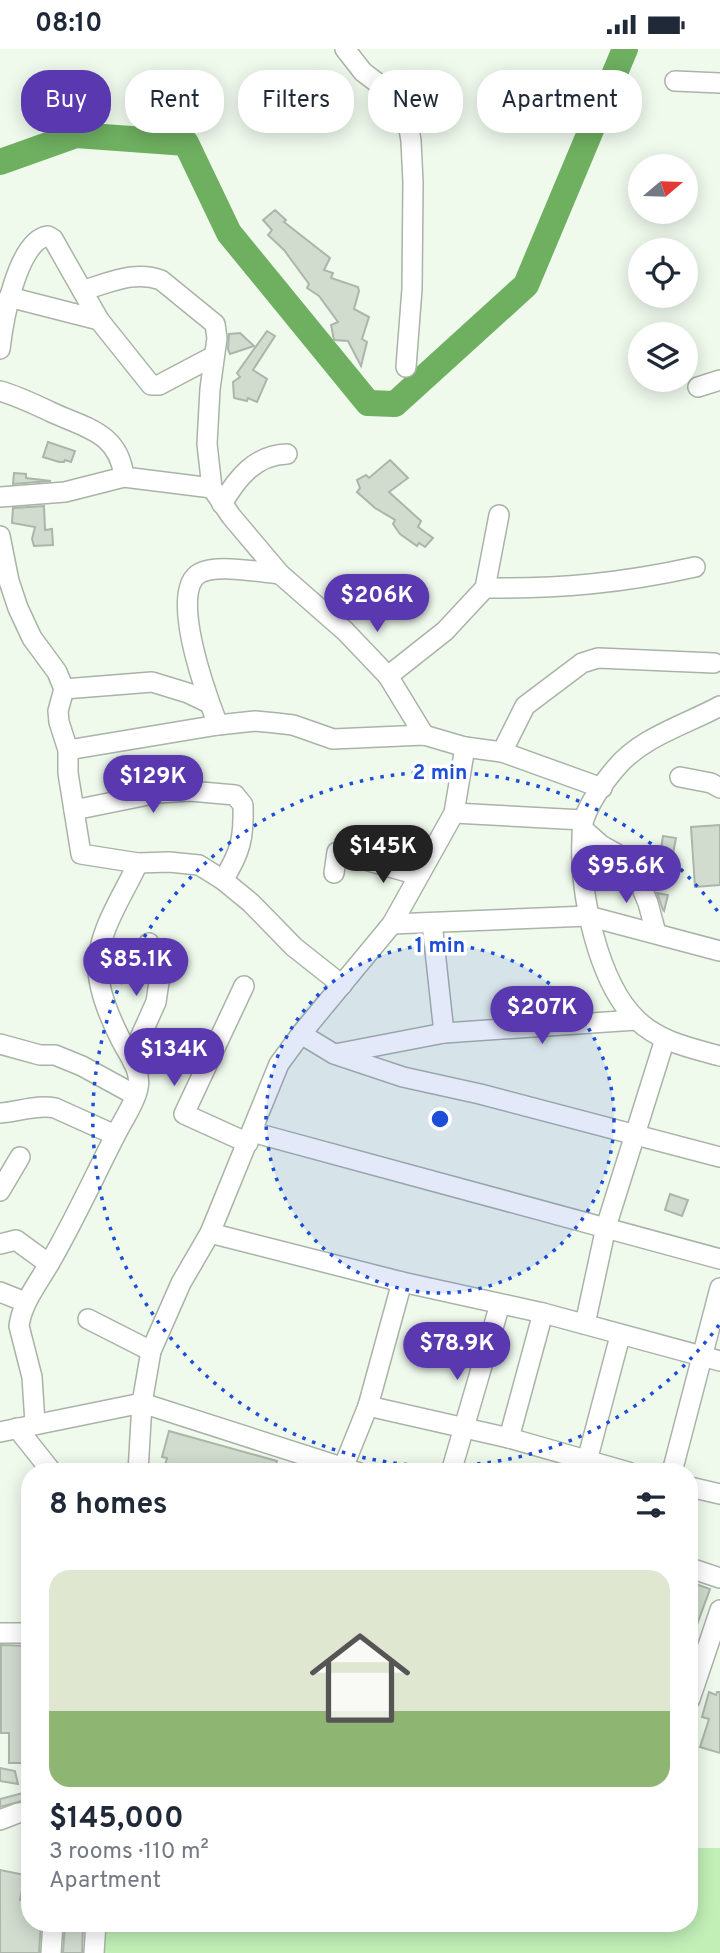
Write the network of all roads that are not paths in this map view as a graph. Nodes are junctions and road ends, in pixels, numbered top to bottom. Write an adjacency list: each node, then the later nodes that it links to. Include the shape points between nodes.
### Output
1 (345, 49): 9 (street, via 407,115 413,195)
2 (675, 81): 3 (street)
3 (720, 83)
4 (84, 291): 5 (street, via 53,239 45,236 22,262); 6 (street); 8 (street, via 144,275 161,280 215,324)
5 (9, 297): 6 (street); 7 (street)
6 (99, 320): 8 (street, via 153,386)
7 (0, 349)
8 (214, 356): 15 (street, via 208,444)
9 (406, 367)
10 (720, 380): 11 (street)
11 (698, 387)
12 (0, 391): 14 (street, via 95,430 116,450)
13 (287, 454): 15 (street, via 254,464)
14 (124, 477): 15 (street); 16 (street, via 65,492)
15 (217, 496): 20 (street)
16 (0, 497)
17 (499, 515): 21 (street)
18 (0, 536): 24 (street, via 19,608)
19 (695, 567): 21 (street, via 592,585)
20 (280, 574): 23 (street); 25 (street, via 209,570 191,583 192,645)
21 (485, 588): 23 (street, via 445,631)
22 (714, 663): 31 (street, via 598,658 582,663 525,706)
23 (388, 676): 28 (street)
24 (64, 689): 25 (street, via 152,682); 30 (street, via 58,711)
25 (209, 703): 27 (street)
26 (720, 706): 33 (street, via 636,749)
27 (218, 725): 28 (street, via 255,721 293,725 334,739); 30 (street)
28 (424, 736): 29 (street)
29 (465, 747): 31 (street); 36 (street)
30 (68, 750): 35 (street)
31 (502, 752): 33 (street)
32 (680, 777): 34 (street)
33 (602, 788): 37 (street)
34 (720, 788)
35 (74, 810): 38 (street, via 82,856); 41 (street, via 158,793 190,790 234,795 243,805 244,831 237,858)
36 (454, 813): 37 (street); 40 (street)
37 (583, 825): 42 (street, via 581,870); 45 (street, via 601,845 633,867)
38 (138, 863): 41 (street, via 188,862); 57 (street, via 98,955 101,988)
39 (334, 873): 40 (street, via 337,852)
40 (418, 876): 44 (street)
41 (223, 880): 48 (street)
42 (588, 916): 43 (street); 45 (street); 50 (street, via 615,990)
43 (432, 923): 44 (street); 51 (street)
44 (392, 924): 48 (street)
45 (656, 933): 47 (street)
46 (149, 943): 57 (street, via 147,964 160,968 160,981)
47 (720, 951)
48 (342, 985): 52 (street)
49 (244, 986): 62 (street, via 184,1114)
50 (636, 1020): 51 (street); 53 (street)
51 (444, 1033): 55 (street)
52 (301, 1034): 55 (street); 62 (street, via 279,1064)
53 (665, 1039): 56 (street); 60 (street)
54 (0, 1044): 58 (street, via 62,1058)
55 (334, 1054): 60 (street, via 403,1077)
56 (720, 1056)
57 (133, 1062): 58 (street, via 139,1082)
58 (135, 1095): 61 (street)
59 (0, 1113): 61 (street, via 45,1105)
60 (636, 1134): 64 (street); 66 (street)
61 (115, 1135): 70 (street)
62 (250, 1137): 66 (street); 67 (street)
63 (20, 1157): 65 (street)
64 (720, 1157)
65 (0, 1191)
66 (606, 1227): 69 (street); 78 (street)
67 (210, 1233): 71 (street); 80 (street, via 181,1283)
68 (0, 1244): 70 (street, via 16,1240)
69 (720, 1259)
70 (49, 1264): 74 (street)
71 (402, 1282): 75 (street); 83 (street)
72 (720, 1287): 81 (street)
73 (0, 1292): 74 (street)
74 (25, 1302): 84 (street, via 19,1326 32,1377)
75 (500, 1304): 76 (street); 85 (street)
76 (543, 1313): 78 (street); 86 (street)
77 (88, 1319): 80 (street)
78 (585, 1324): 79 (street)
79 (620, 1336): 81 (street); 93 (street)
80 (151, 1351): 82 (street)
81 (711, 1358): 94 (street)
82 (142, 1402): 84 (street); 88 (street); 89 (street)
83 (368, 1406): 85 (street); 90 (street)
84 (17, 1427): 87 (street)
85 (465, 1429): 86 (street); 91 (street)
86 (509, 1439): 92 (street)
87 (45, 1463)
88 (139, 1463)
89 (329, 1463)
90 (352, 1463)
91 (454, 1463)
92 (574, 1463)
93 (586, 1463)
94 (675, 1463)
95 (698, 1489): 96 (street)
96 (720, 1494)
97 (698, 1571): 98 (street)
98 (720, 1579)
99 (719, 1617): 102 (street)
100 (0, 1633): 101 (street)
101 (21, 1633)
102 (698, 1648)
103 (21, 1812): 104 (street)
104 (0, 1820)
105 (52, 1932): 107 (street)
106 (95, 1932): 108 (street)
107 (51, 1953)
108 (94, 1953)

